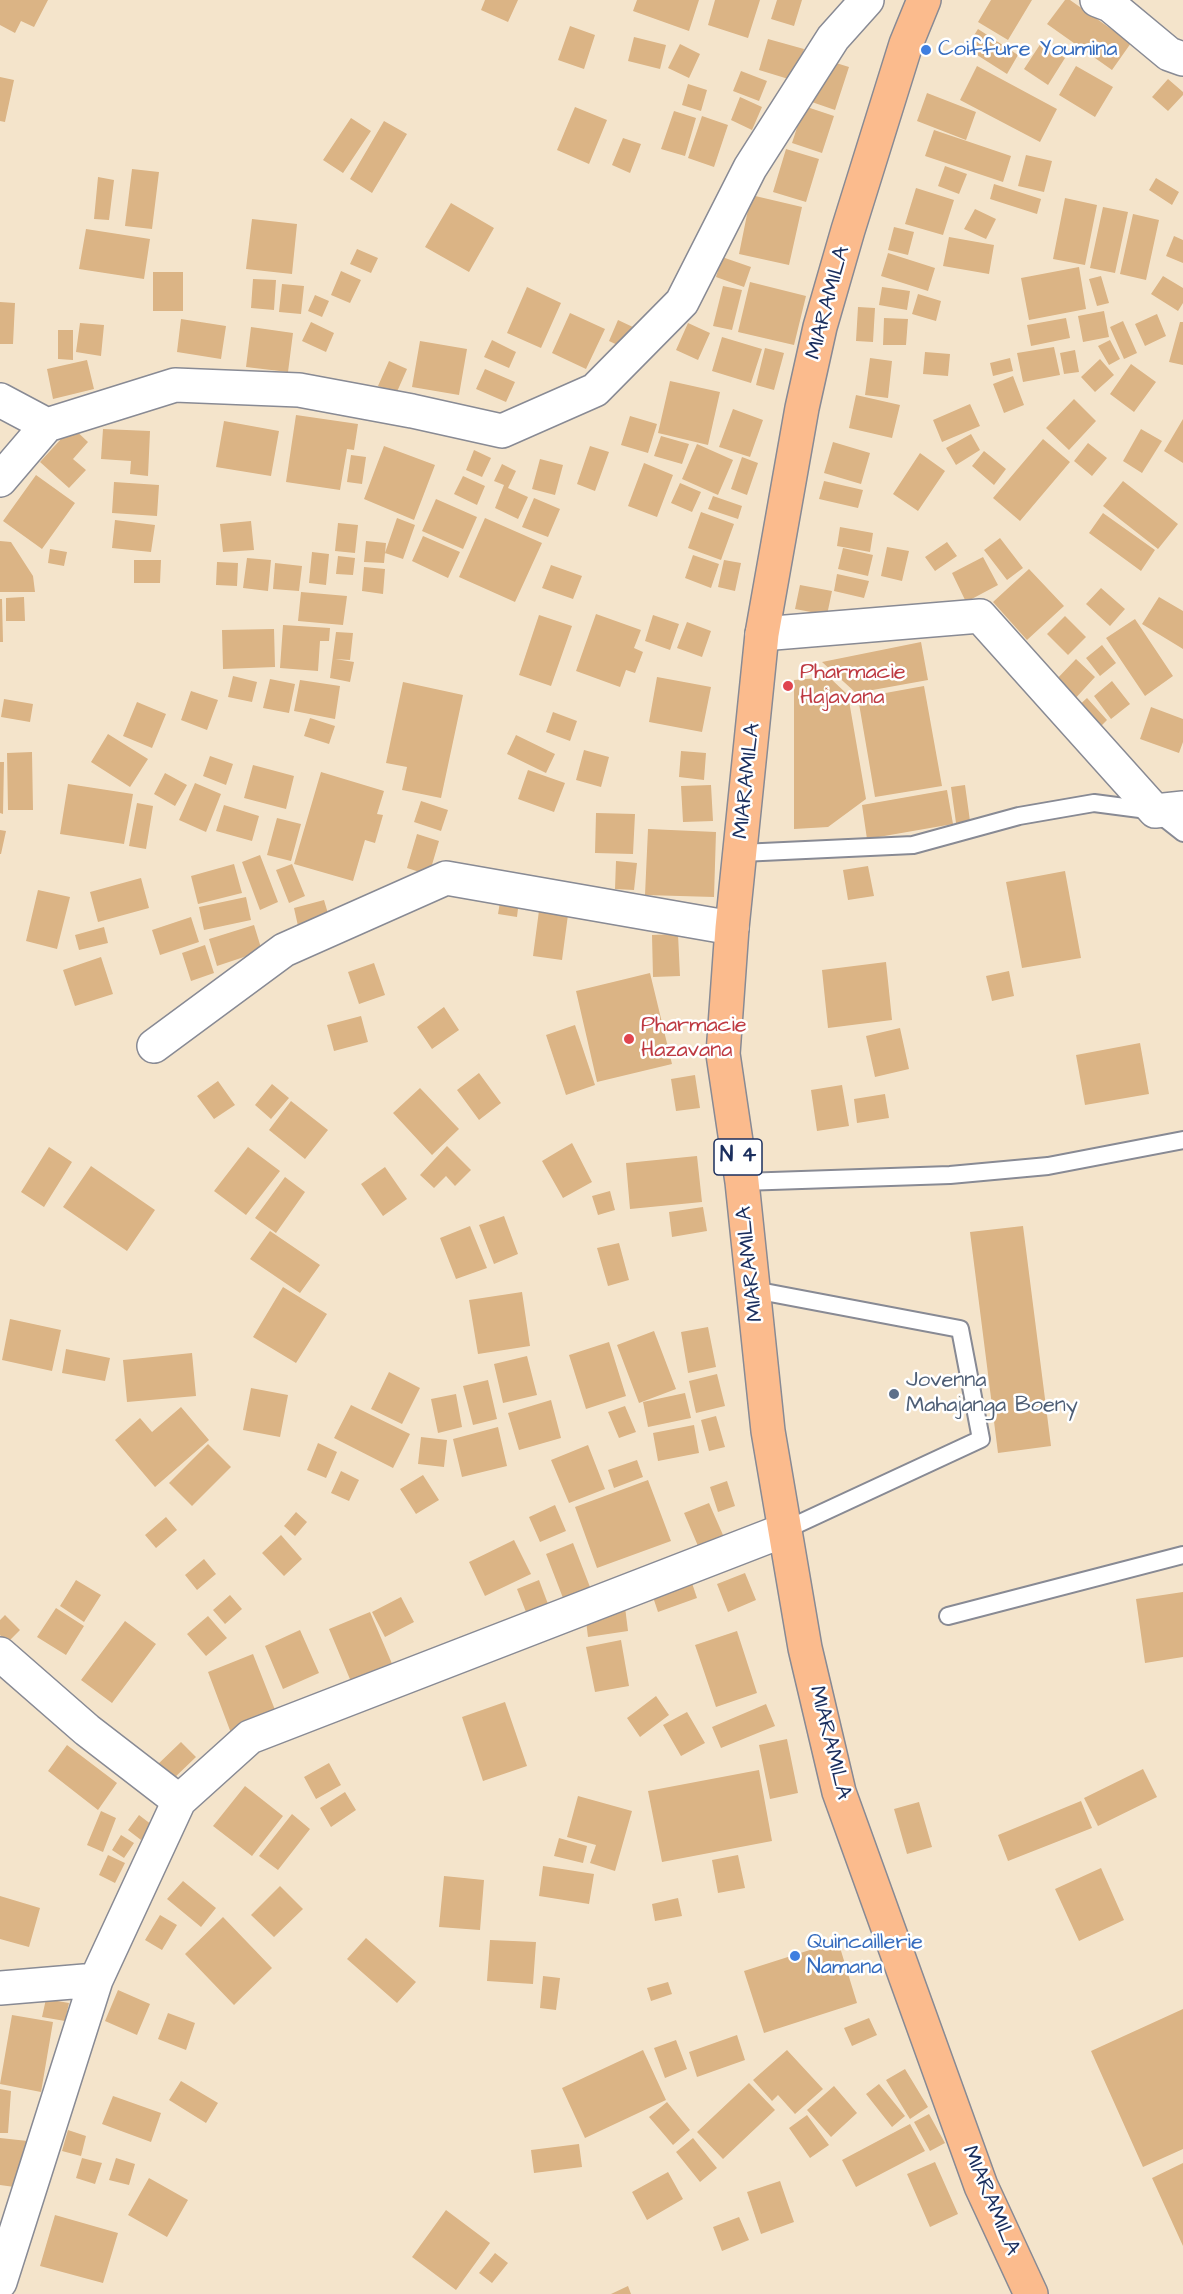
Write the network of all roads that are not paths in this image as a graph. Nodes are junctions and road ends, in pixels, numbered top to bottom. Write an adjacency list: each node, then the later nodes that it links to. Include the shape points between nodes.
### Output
1 (867, 0): 6 (street, via 832,39 750,168 682,302 595,390 502,431 299,390 175,385)
2 (924, 0): 8 (main road, MIARAMILA / N 4, via 906,44 820,327)
3 (1097, 0): 4 (street, via 1110,5 1169,54)
4 (1183, 59)
5 (0, 400): 6 (street)
6 (47, 425): 7 (street)
7 (0, 480)
8 (762, 634): 9 (street, via 980,616); 11 (main road, MIARAMILA / N 4)
9 (1169, 810): 10 (lane); 11 (lane, via 1094,803 1019,816 913,845)
10 (1183, 833)
11 (741, 853): 12 (main road, MIARAMILA / N 4)
12 (732, 928): 13 (street, via 446,878 284,950); 15 (main road, MIARAMILA / N 4, via 723,1054)
13 (154, 1046)
14 (1183, 1140): 15 (lane, via 1037,1167)
15 (742, 1182): 16 (main road, MIARAMILA / N 4)
16 (754, 1290): 17 (main road, MIARAMILA / N 4, via 768,1431); 17 (lane, via 960,1329 981,1439)
17 (786, 1530): 21 (street, via 250,1737); 25 (main road, MIARAMILA / N 4, via 805,1648 839,1792 981,2186)
18 (1183, 1555): 19 (lane)
19 (948, 1616)
20 (0, 1654): 21 (street, via 87,1730)
21 (178, 1801): 22 (street)
22 (96, 1980): 23 (street); 24 (street)
23 (0, 1988)
24 (0, 2282)
25 (1030, 2294)

